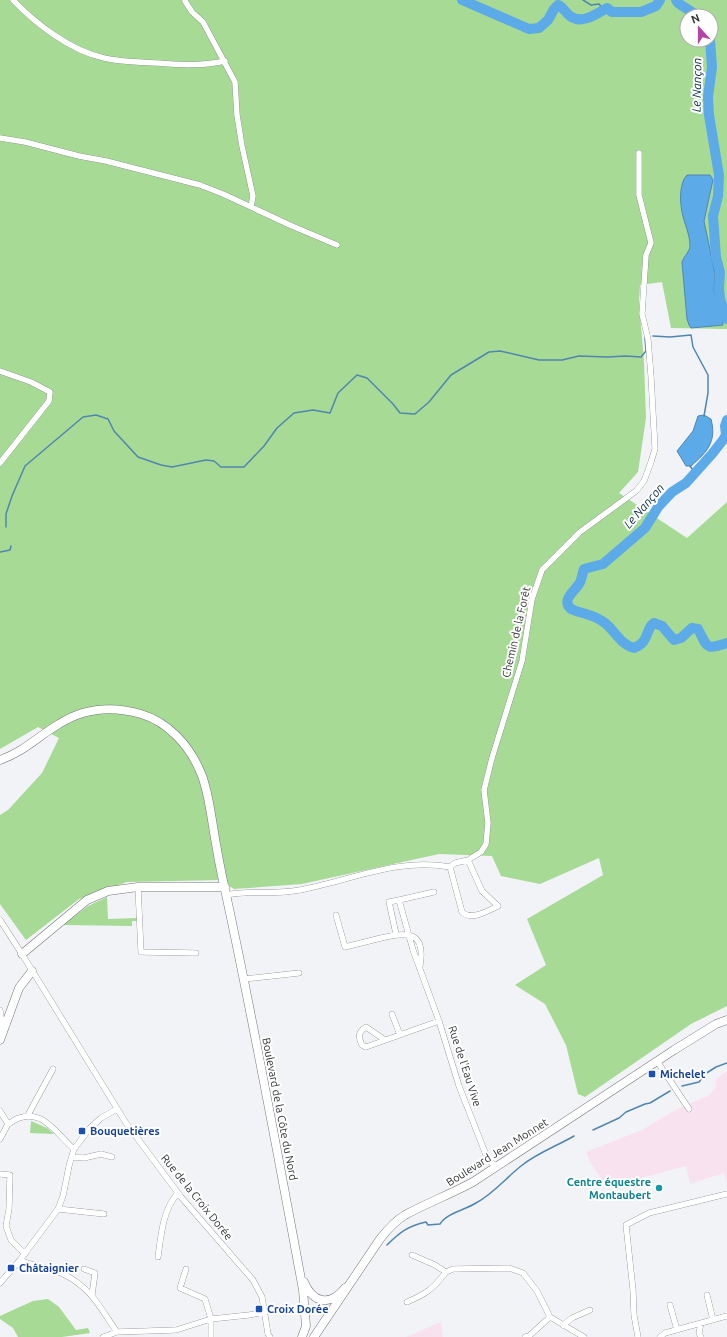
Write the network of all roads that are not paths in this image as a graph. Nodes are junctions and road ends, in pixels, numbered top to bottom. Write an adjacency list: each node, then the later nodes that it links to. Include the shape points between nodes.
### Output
1 (13, 0): 3 (street, via 61,40 83,52 103,58 193,66)
2 (185, 1): 3 (street, via 203,22)
3 (224, 61): 6 (street, via 236,82 237,115 253,196)
4 (0, 138): 6 (street, via 200,185)
5 (639, 153): 11 (street, Chemin de la Forêt, via 639,195 651,242 646,255 642,314 648,339 655,449 644,481 636,491 580,532 542,570 532,599 522,661 484,790 488,823 486,844 481,852)
6 (251, 207): 7 (street)
7 (337, 245)
8 (0, 371): 9 (street, via 50,392 49,401)
9 (0, 463)
10 (0, 760): 14 (main road, Boulevard de la Côte du Nord, via 25,748 58,724 91,711 125,710 156,720 184,744 201,772)
11 (468, 860): 12 (street, Chemin de la Forêt); 12 (street, via 482,891 498,906 475,916 463,914)
12 (450, 867): 14 (street, Chemin de la Forêt, via 427,864 400,866 298,891)
13 (138, 887): 14 (main road); 21 (street, via 140,952); 22 (main road, via 108,891 87,900)
14 (225, 891): 25 (main road, Boulevard de la Côte du Nord)
15 (434, 892): 16 (street)
16 (399, 900): 19 (street, via 389,902); 20 (street, Rue de l'Eau Vive)
17 (336, 915): 19 (street, via 345,947)
18 (0, 920): 22 (street, Rue de la Croix Dorée)
19 (396, 934): 20 (street)
20 (408, 934): 29 (street, Rue de l'Eau Vive)
21 (196, 953)
22 (22, 954): 23 (street, Rue de la Croix Dorée)
23 (32, 971): 30 (main road, via 19,988); 36 (street, Rue de la Croix Dorée)
24 (299, 973): 25 (street)
25 (244, 979): 58 (main road, Boulevard de la Côte du Nord)
26 (0, 1010): 30 (street)
27 (392, 1014): 31 (street)
28 (727, 1020): 34 (main road, Boulevard Jean Monnet)
29 (439, 1021): 31 (street); 45 (street, Rue de l'Eau Vive, via 459,1086 483,1149 488,1160)
30 (4, 1031): 32 (main road)
31 (400, 1035): 33 (street)
32 (0, 1040)
33 (385, 1040): 33 (street, via 366,1047 362,1045 359,1034 366,1026)
34 (657, 1060): 37 (street); 45 (main road, Boulevard Jean Monnet)
35 (53, 1069): 39 (street)
36 (117, 1109): 42 (street, via 95,1123); 47 (street, Rue de la Croix Dorée)
37 (689, 1109)
38 (0, 1111): 40 (street)
39 (29, 1116): 40 (street); 42 (street, via 49,1123)
40 (8, 1124): 41 (street)
41 (0, 1139)
42 (74, 1149): 43 (street)
43 (72, 1156): 44 (street, via 84,1158 101,1154); 49 (street)
44 (112, 1157)
45 (497, 1167): 51 (main road, Boulevard Jean Monnet, via 451,1194 404,1216 389,1228)
46 (0, 1174): 52 (street, via 10,1175 6,1226 10,1240)
47 (178, 1192): 54 (street, via 171,1201 161,1234); 66 (street, Rue de la Croix Dorée, via 253,1280 262,1297)
48 (727, 1194): 82 (street, via 649,1213 626,1224)
49 (58, 1209): 50 (street); 52 (street)
50 (104, 1214)
51 (374, 1248): 58 (main road, via 340,1294 331,1300 324,1301 313,1297); 79 (main road, Boulevard Jean Monnet)
52 (25, 1254): 55 (street)
53 (412, 1255): 59 (street)
54 (158, 1257)
55 (20, 1260): 60 (street); 61 (street, via 60,1273 83,1286)
56 (84, 1269): 61 (street, via 95,1273)
57 (186, 1269): 69 (street, via 180,1288 205,1299)
58 (299, 1270): 78 (main road, Boulevard de la Côte du Nord, via 306,1326)
59 (446, 1272): 63 (street, via 426,1294); 68 (street, via 453,1268 509,1268 524,1273 538,1291)
60 (0, 1283)
61 (92, 1295): 74 (street)
62 (707, 1295): 70 (street)
63 (407, 1302)
64 (670, 1305): 73 (street)
65 (590, 1310): 72 (street)
66 (265, 1312): 69 (street); 77 (street, Rue de la Croix Dorée)
67 (727, 1316): 70 (street)
68 (550, 1317): 72 (street); 80 (street, via 529,1336)
69 (211, 1319): 74 (street, via 176,1330); 76 (street)
70 (713, 1320): 71 (street)
71 (702, 1323): 73 (street); 84 (street)
72 (563, 1325): 81 (street)
73 (677, 1330): 83 (street)
74 (117, 1332): 75 (street)
75 (103, 1337)
76 (211, 1337)
77 (270, 1337)
78 (302, 1337)
79 (314, 1337)
80 (524, 1337)
81 (584, 1337)
82 (638, 1337)
83 (660, 1337)
84 (701, 1337)

